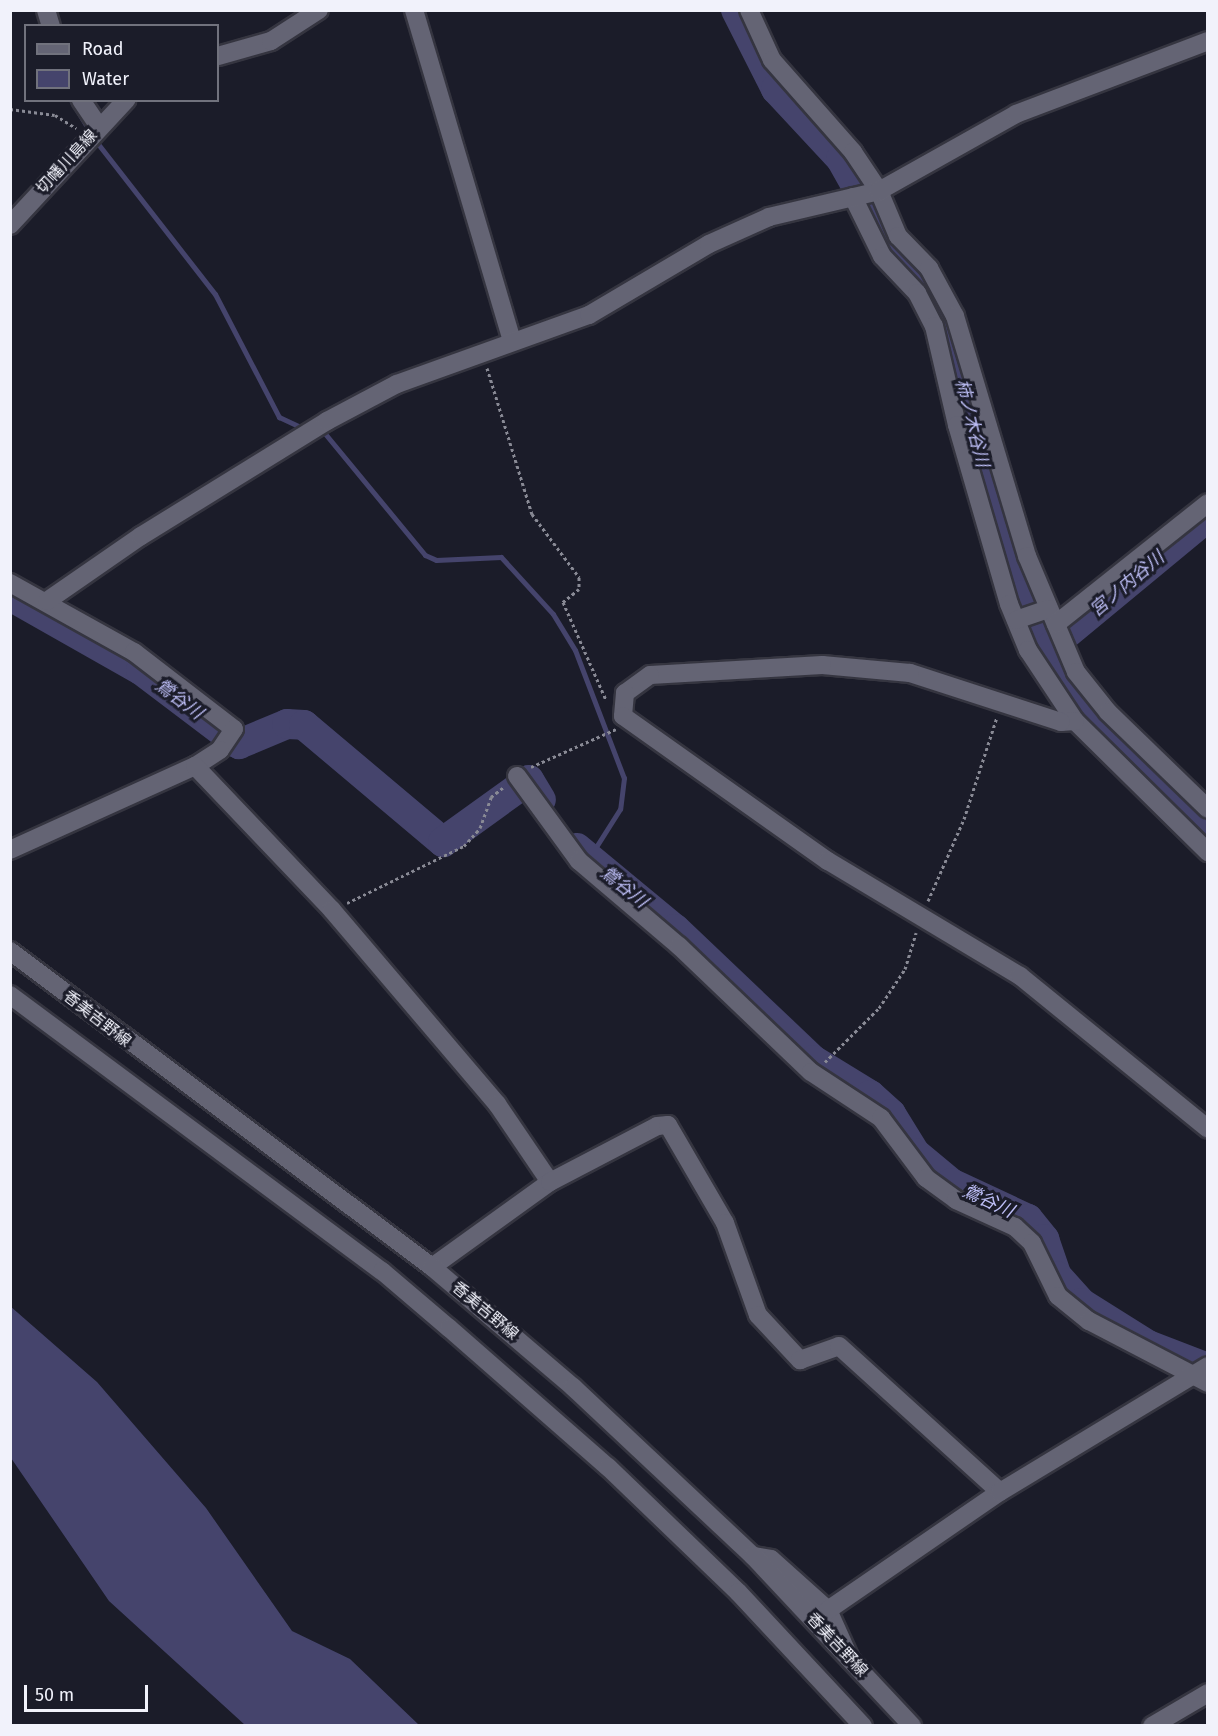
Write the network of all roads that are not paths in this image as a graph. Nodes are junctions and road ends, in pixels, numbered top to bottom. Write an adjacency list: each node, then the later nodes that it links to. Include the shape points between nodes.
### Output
1 (319, 10): 5 (street, via 271,41)
2 (414, 10): 11 (street)
3 (749, 10): 9 (street, via 772,60 853,152)
4 (1208, 41): 9 (street, via 1016,114)
5 (219, 57)
6 (82, 102): 8 (street)
7 (124, 102): 8 (street, 切幡川島線)
8 (92, 134): 10 (street, 切幡川島線)
9 (865, 194): 11 (street, via 769,217 683,256 589,315); 15 (street, via 882,256 917,293 934,326 957,425); 16 (street, via 929,268 955,316)
10 (10, 225)
11 (513, 340): 14 (street, via 429,369 327,421)
12 (1208, 503): 16 (street)
13 (10, 583): 14 (street)
14 (47, 601): 18 (street, via 181,686 234,729)
15 (1019, 619): 16 (street); 17 (street, via 1051,690)
16 (1054, 624): 20 (street, via 1076,672 1108,712)
17 (1075, 721): 22 (street); 25 (street, via 1001,704 910,673 822,666 650,675 625,693 623,716 828,861 922,914 1045,994)
18 (195, 766): 21 (street); 26 (street, via 332,910 497,1104)
19 (521, 783): 28 (street, via 579,861 679,946 811,1072 881,1118 926,1178 956,1200 1021,1232 1032,1243 1058,1296 1152,1358)
20 (1208, 809)
21 (10, 850)
22 (1208, 852)
23 (10, 951): 27 (street, 香美吉野線)
24 (10, 995): 34 (street, via 382,1271 449,1328 689,1545)
25 (1208, 1129)
26 (550, 1182): 27 (street); 29 (street, via 657,1126 668,1125 725,1223 758,1316 800,1360 838,1346)
27 (432, 1267): 30 (street, 香美吉野線, via 674,1477)
28 (1202, 1373): 29 (street)
29 (1000, 1492): 31 (street)
30 (753, 1556): 31 (street, via 771,1559); 32 (street, 香美吉野線)
31 (828, 1610): 32 (street)
32 (850, 1659): 35 (street, 香美吉野線)
33 (1208, 1693): 36 (street)
34 (863, 1725)
35 (912, 1725)
36 (1152, 1725)

